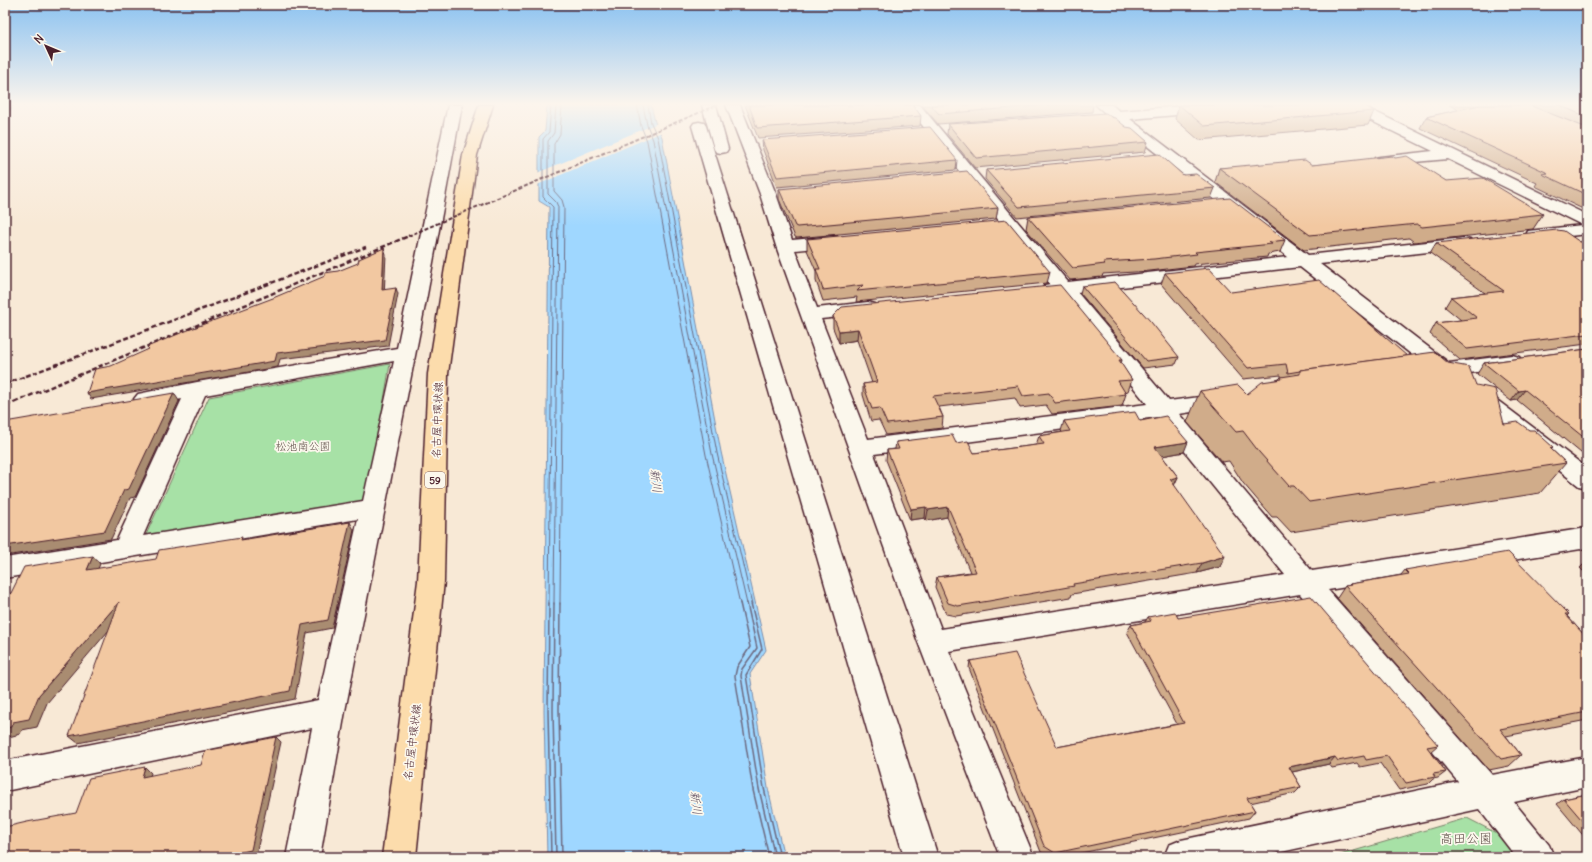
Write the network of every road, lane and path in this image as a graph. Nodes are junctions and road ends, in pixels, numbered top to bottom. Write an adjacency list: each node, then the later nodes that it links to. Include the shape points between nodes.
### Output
1 (446, 145): 29 (street)
2 (473, 145): 50 (main road, 名古屋中環状線 / 59, via 438,374 431,581)
3 (705, 145): 26 (street)
4 (720, 145): 26 (street, via 729,178)
5 (756, 145): 22 (street, via 775,193)
6 (946, 145): 24 (street)
7 (1152, 145): 10 (street)
8 (1432, 145): 9 (street)
9 (1450, 154): 12 (street); 17 (street)
10 (1167, 156): 11 (street); 14 (street)
11 (1143, 158)
12 (1362, 162)
13 (1219, 175): 14 (street)
14 (1196, 177): 15 (street)
15 (1228, 203): 16 (street); 23 (street)
16 (1205, 206)
17 (1587, 222)
18 (1587, 229): 19 (street)
19 (1516, 237)
20 (848, 240): 22 (street)
21 (1477, 242): 23 (street)
22 (785, 246): 28 (street)
23 (1304, 261): 24 (street); 31 (street)
24 (1063, 288): 25 (street); 36 (street)
25 (1031, 291)
26 (754, 307): 51 (street)
27 (882, 307): 28 (street)
28 (811, 314): 37 (street)
29 (406, 353): 33 (street); 39 (street)
30 (1532, 358): 31 (street)
31 (1444, 370): 32 (street); 38 (street)
32 (1421, 373)
33 (197, 390): 35 (street); 41 (street)
34 (1242, 398): 36 (street)
35 (128, 402)
36 (1164, 409): 37 (street); 43 (street)
37 (861, 448): 44 (street)
38 (1587, 480)
39 (373, 508): 41 (street); 45 (street)
40 (1587, 538): 43 (street)
41 (125, 549): 42 (street)
42 (5, 568)
43 (1306, 583): 44 (street); 48 (street)
44 (932, 642): 52 (street)
45 (330, 711): 47 (street); 49 (street)
46 (1587, 772): 48 (street)
47 (5, 776)
48 (1486, 792): 53 (street); 54 (street)
49 (303, 857)
50 (399, 857)
51 (921, 857)
52 (1017, 857)
53 (1181, 857)
54 (1537, 857)

